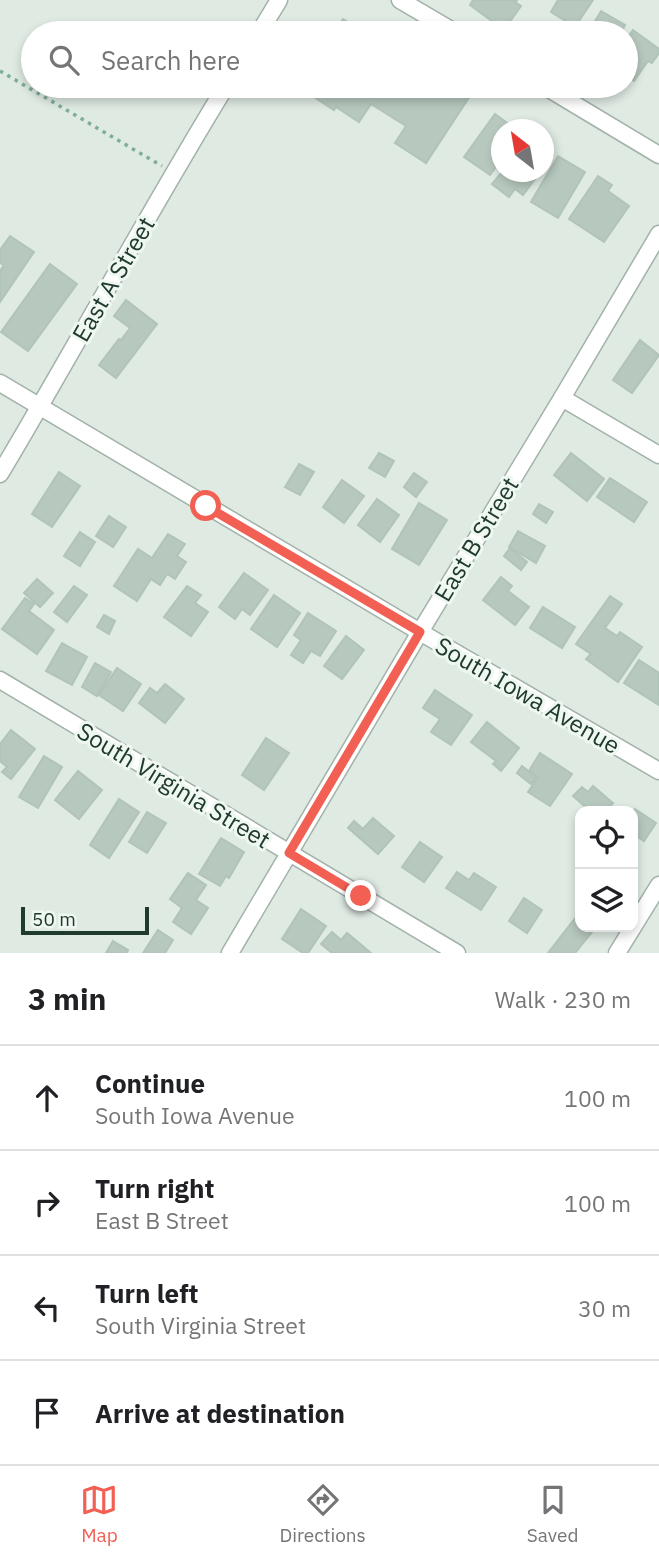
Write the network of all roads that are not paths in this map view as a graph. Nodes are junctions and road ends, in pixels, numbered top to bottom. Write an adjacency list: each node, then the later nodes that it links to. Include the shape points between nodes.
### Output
1 (279, 0): 3 (street)
2 (400, 0): 4 (street)
3 (266, 21)
4 (436, 21)
5 (219, 98): 11 (street, East A Street)
6 (564, 98): 7 (street)
7 (659, 155)
8 (659, 234): 10 (street, East B Street)
9 (0, 383): 11 (street, South Iowa Avenue)
10 (562, 398): 12 (street); 14 (street, East B Street)
11 (40, 407): 13 (street, East A Street); 14 (street, South Iowa Avenue)
12 (659, 455)
13 (0, 474)
14 (420, 632): 16 (street, South Iowa Avenue); 17 (street, East B Street)
15 (0, 680): 17 (street, South Virginia Street)
16 (659, 771)
17 (289, 853): 19 (street, East B Street); 20 (street, South Virginia Street)
18 (659, 885): 21 (street)
19 (230, 953)
20 (457, 953)
21 (617, 953)

